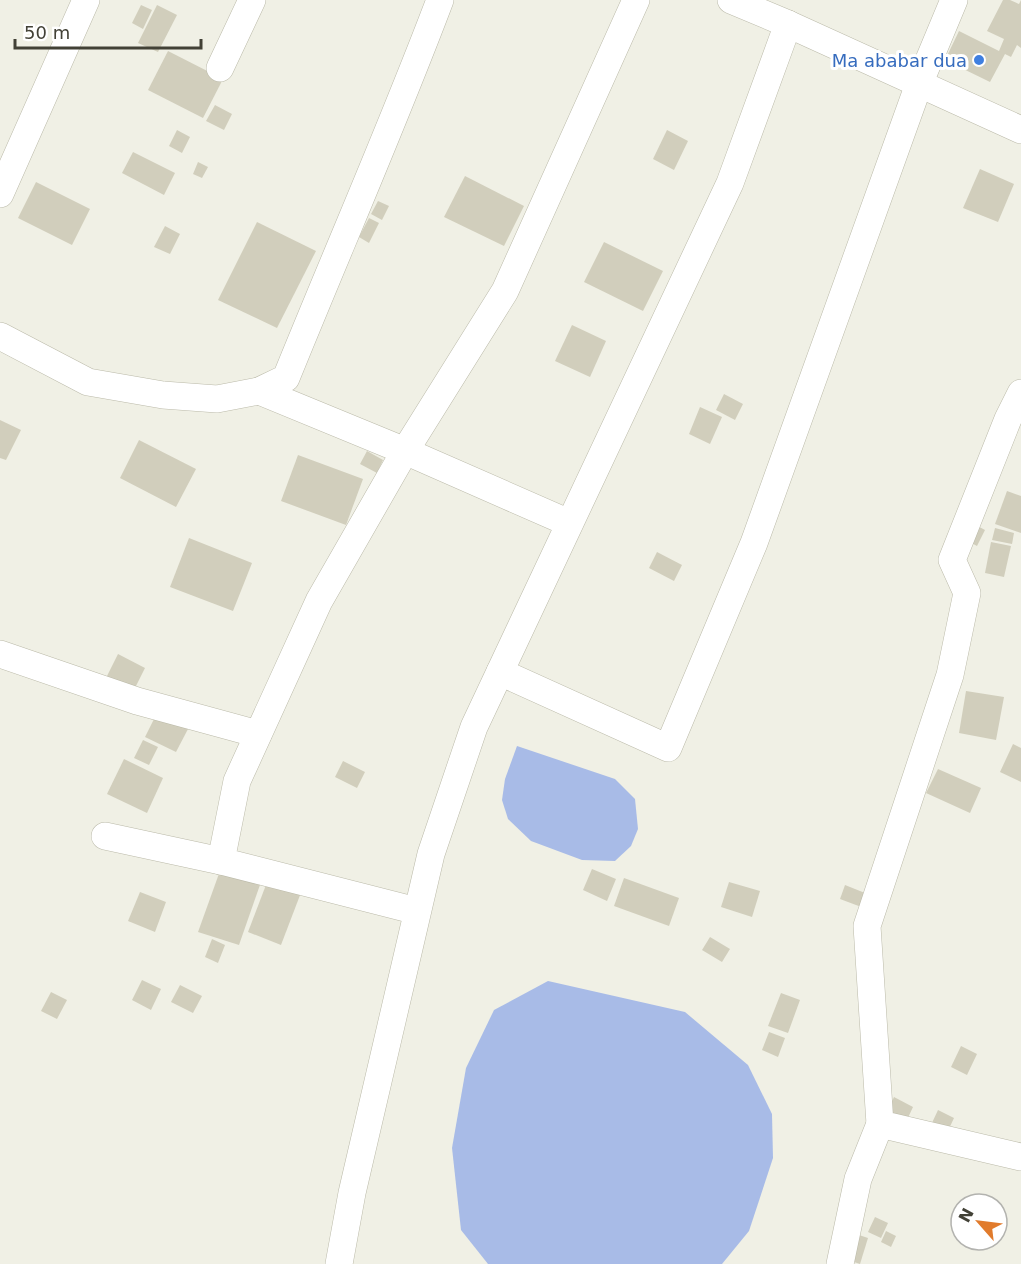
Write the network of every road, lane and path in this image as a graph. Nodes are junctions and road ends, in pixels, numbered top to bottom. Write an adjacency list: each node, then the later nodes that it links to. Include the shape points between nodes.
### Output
1 (86, 0): 11 (street)
2 (252, 0): 8 (street)
3 (440, 0): 13 (street, via 286,378)
4 (636, 0): 15 (street, via 505,291)
5 (731, 0): 7 (street)
6 (954, 0): 9 (street)
7 (788, 24): 9 (street); 16 (street, via 730,183)
8 (220, 68)
9 (919, 84): 10 (street); 18 (street, via 754,543 668,748)
10 (1021, 130)
11 (0, 194)
12 (0, 336): 13 (street, via 88,382 163,395 217,399)
13 (259, 391): 15 (street)
14 (1021, 393): 23 (street, via 952,560 968,592 950,675 867,926)
15 (405, 451): 16 (street); 19 (street, via 319,601)
16 (569, 523): 18 (street)
17 (0, 654): 19 (street, via 136,701)
18 (500, 672): 22 (street, via 474,728 430,854)
19 (258, 734): 21 (street, via 237,781)
20 (105, 836): 21 (street)
21 (221, 861): 22 (street)
22 (417, 911): 25 (street)
23 (880, 1124): 24 (street); 26 (street, via 858,1179)
24 (1021, 1157)
25 (339, 1264)
26 (840, 1264)

